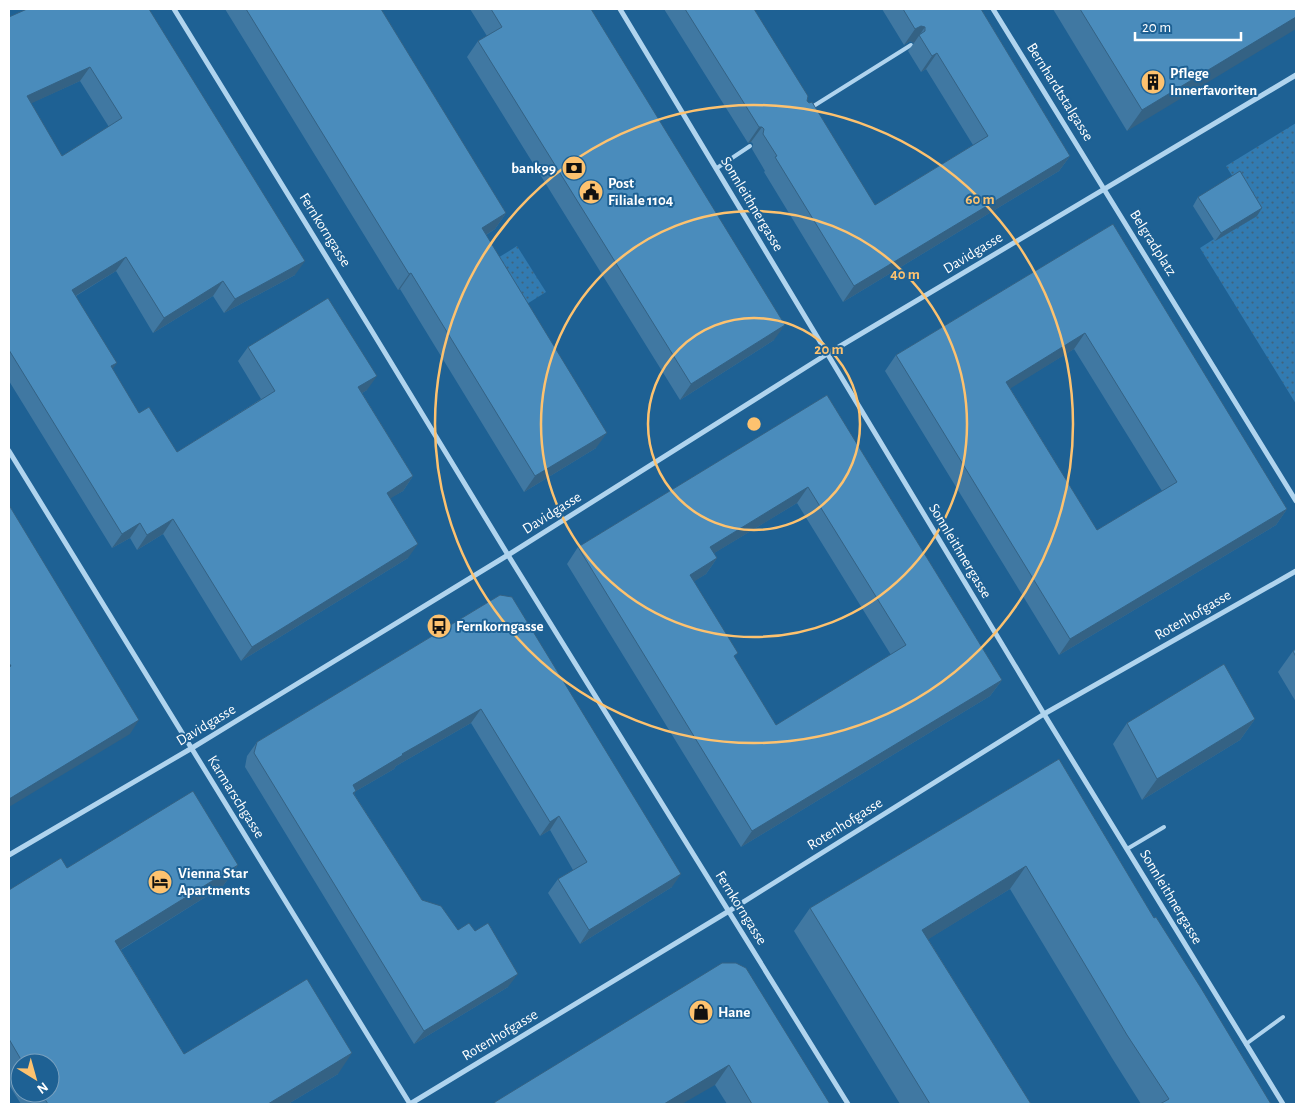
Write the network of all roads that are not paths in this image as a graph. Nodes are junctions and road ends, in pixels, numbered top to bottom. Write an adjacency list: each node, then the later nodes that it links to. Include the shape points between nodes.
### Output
1 (174, 9): 13 (street, Fernkorngasse)
2 (620, 9): 8 (street, Sonnleithnergasse)
3 (993, 9): 9 (street, Bernhardtstalgasse)
4 (911, 44): 6 (lane)
5 (1296, 75): 9 (street)
6 (805, 112)
7 (750, 146): 8 (lane)
8 (717, 168): 10 (street, Sonnleithnergasse)
9 (1105, 189): 10 (street, Davidgasse); 12 (street, Belgradplatz)
10 (827, 354): 13 (street, Davidgasse); 15 (street, Sonnleithnergasse)
11 (9, 451): 16 (street, Karmarschgasse)
12 (1296, 501)
13 (508, 556): 16 (street, Davidgasse); 20 (street, Fernkorngasse)
14 (1296, 571): 15 (street, Rotenhofgasse)
15 (1044, 714): 18 (street, Sonnleithnergasse); 20 (street, Rotenhofgasse)
16 (192, 748): 19 (street, Davidgasse); 23 (street, Karmarschgasse)
17 (1164, 827): 18 (lane)
18 (1127, 848): 22 (street, Sonnleithnergasse)
19 (9, 855)
20 (729, 911): 23 (street, Rotenhofgasse); 24 (street, Fernkorngasse)
21 (1284, 1017): 22 (lane)
22 (1246, 1044): 25 (street, Sonnleithnergasse)
23 (410, 1104)
24 (848, 1104)
25 (1283, 1104)

